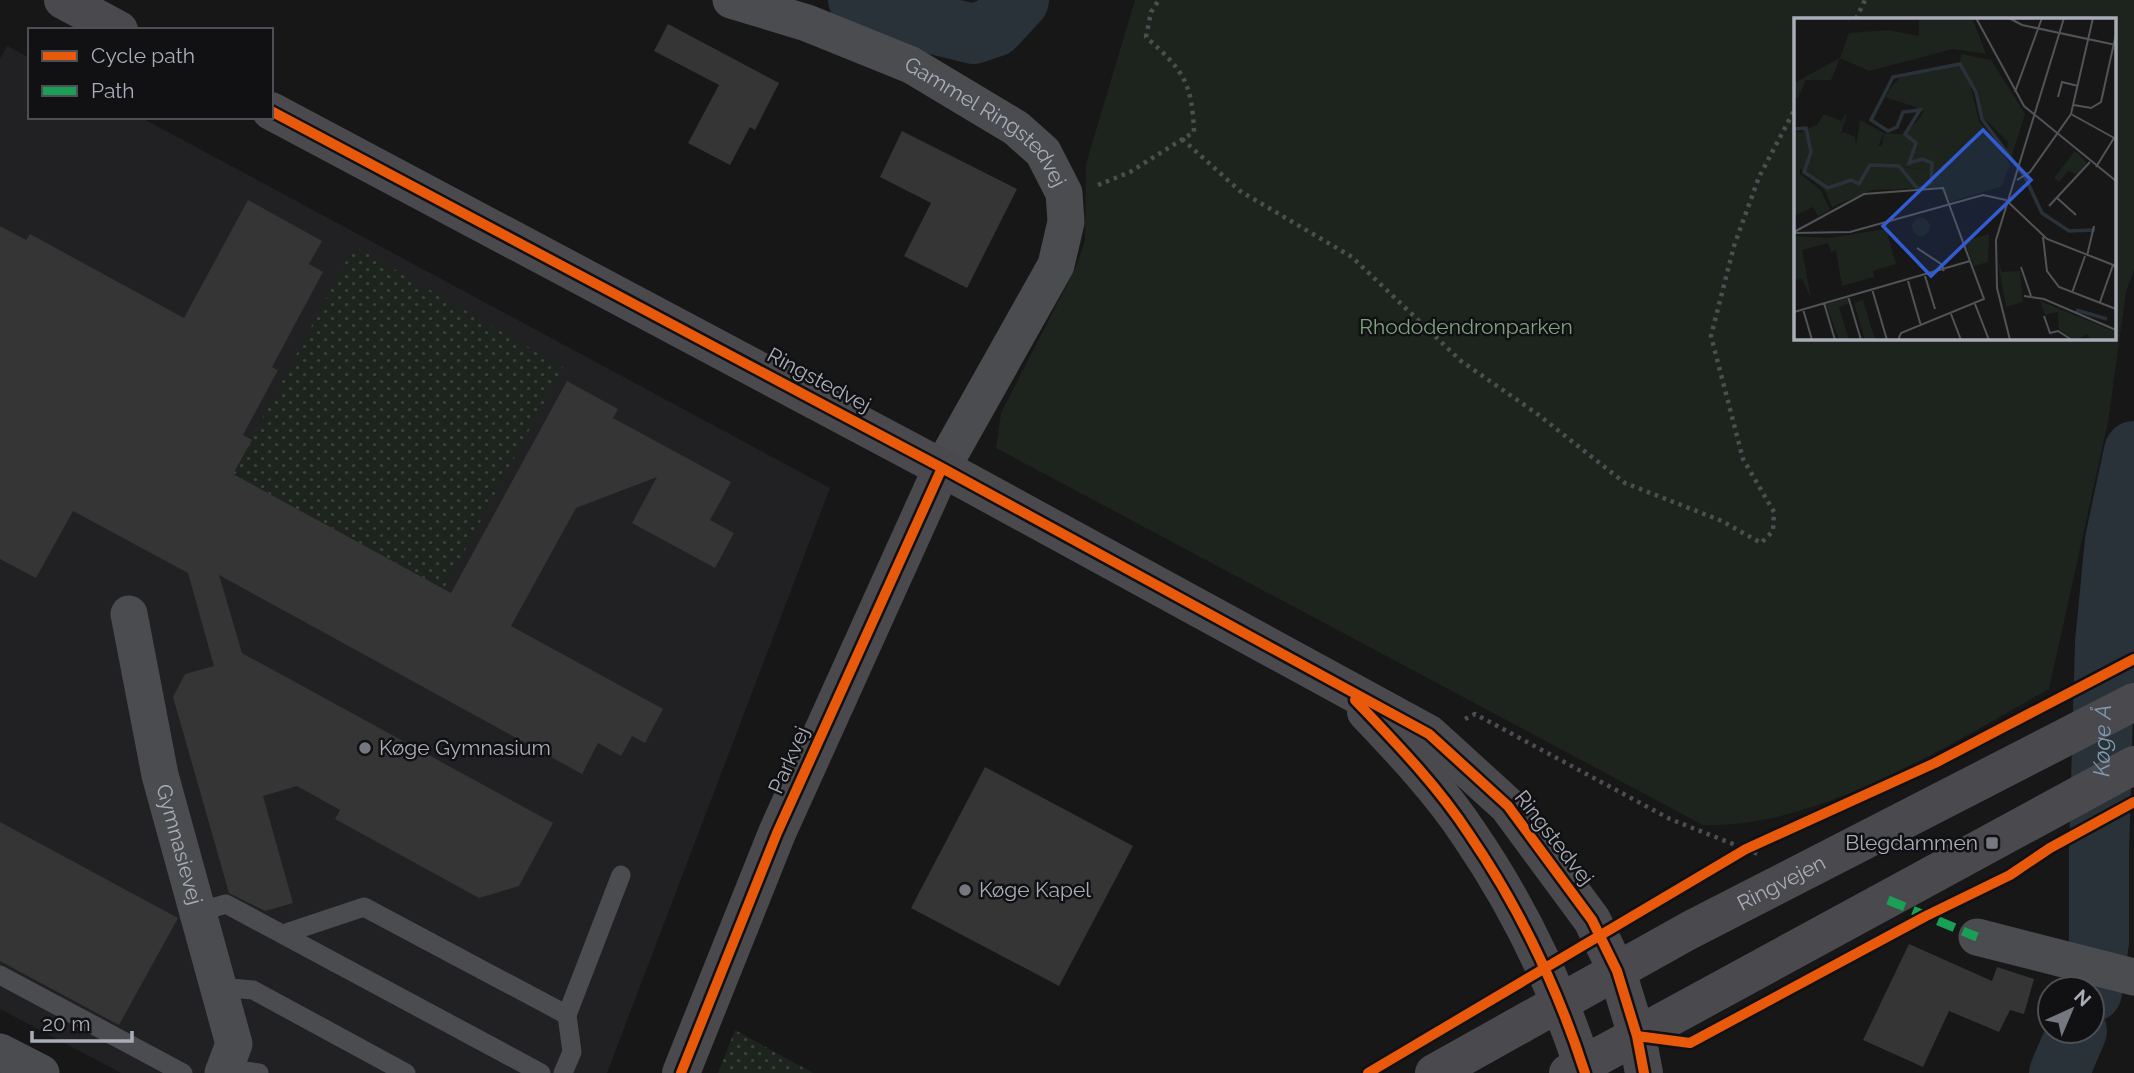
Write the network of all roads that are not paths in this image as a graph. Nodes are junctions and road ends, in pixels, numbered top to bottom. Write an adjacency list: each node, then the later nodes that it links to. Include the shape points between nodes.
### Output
1 (62, 0): 3 (main road)
2 (731, 0): 5 (street, Gammel Ringstedvej, via 807,23 911,65 1017,128 1043,152 1064,193 1066,222 1056,265)
3 (114, 28)
4 (273, 112): 5 (main road, Ringstedvej)
5 (942, 468): 7 (main road, Ringstedvej); 29 (main road, Parkvej, via 777,832)
6 (129, 614): 11 (street, Gymnasievej, via 160,775)
7 (1345, 690): 14 (main road, Ringstedvej, via 1429,734 1508,806 1592,920); 18 (main road, Ringstedvej, via 1408,755 1469,834)
8 (2134, 702): 14 (main road, Ringvejen, via 1801,871)
9 (2134, 765): 20 (main road)
10 (621, 875): 19 (lane)
11 (198, 912): 12 (lane, via 226,904); 17 (street, Gymnasievej)
12 (282, 934): 19 (lane, via 364,907); 27 (lane)
13 (1977, 937): 16 (street)
14 (1617, 971): 18 (main road, Ringvejen); 20 (main road, Ringstedvej)
15 (0, 975): 25 (lane)
16 (2134, 977)
17 (219, 987): 23 (street, Gymnasievej); 26 (lane, via 253,990)
18 (1561, 1002): 22 (main road, Ringstedvej); 30 (main road, Ringvejen)
19 (567, 1015): 28 (lane, via 572,1052)
20 (1637, 1035): 22 (main road); 31 (main road)
21 (0, 1052): 24 (street)
22 (1579, 1070)
23 (236, 1071)
24 (41, 1073)
25 (183, 1073)
26 (406, 1073)
27 (541, 1073)
28 (563, 1073)
29 (681, 1073)
30 (1434, 1073)
31 (1644, 1073)

